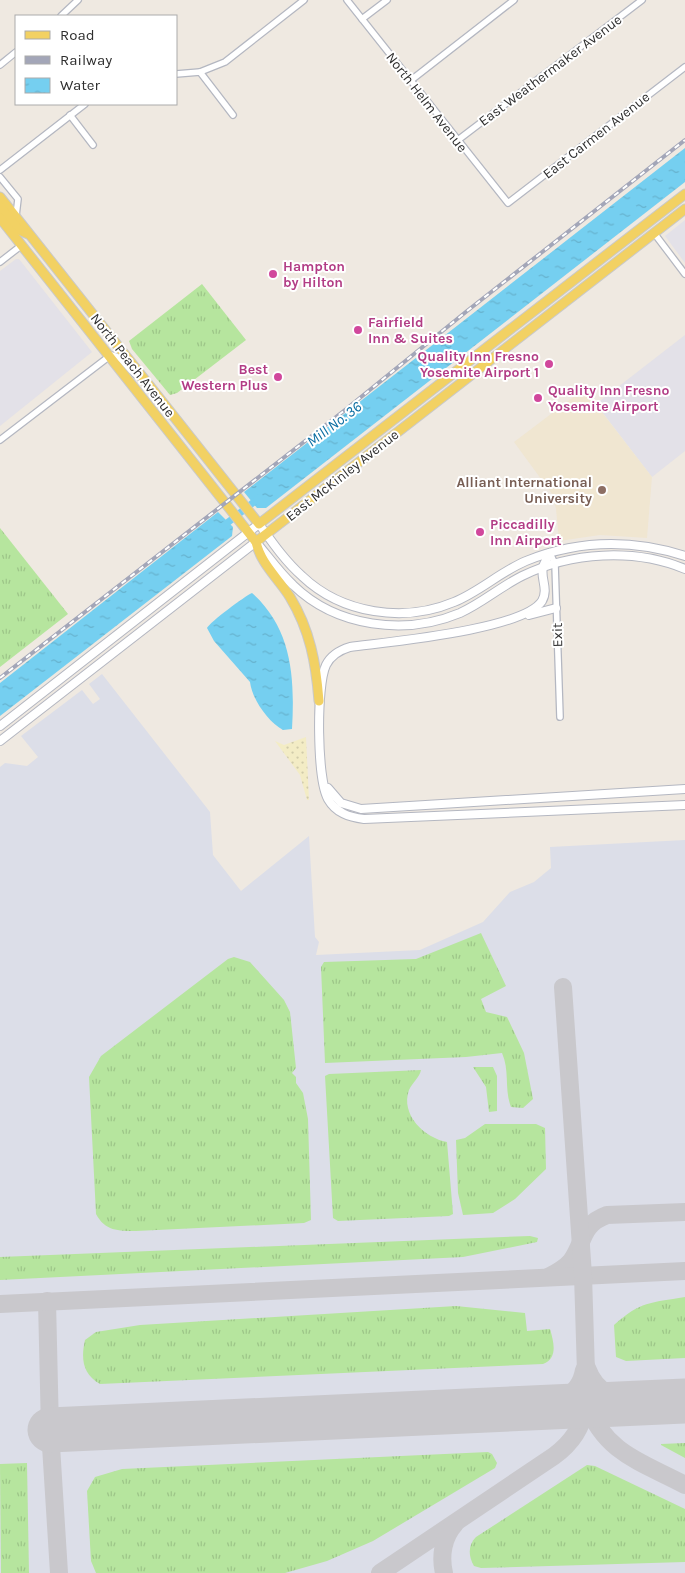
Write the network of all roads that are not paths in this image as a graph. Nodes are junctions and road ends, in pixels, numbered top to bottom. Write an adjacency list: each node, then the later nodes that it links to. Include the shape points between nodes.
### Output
1 (78, 0): 7 (street)
2 (304, 0): 12 (street, via 226,62)
3 (347, 0): 8 (street, North Helm Avenue)
4 (387, 0): 8 (street)
5 (514, 0): 14 (street)
6 (642, 0): 18 (street, East Weathermaker Avenue)
7 (62, 15)
8 (362, 19): 14 (street, North Helm Avenue)
9 (15, 53): 10 (street)
10 (0, 65)
11 (685, 67): 25 (street, East Carmen Avenue)
12 (200, 72): 13 (street); 17 (street)
13 (178, 74)
14 (410, 81): 18 (street, North Helm Avenue)
15 (84, 105): 16 (street)
16 (70, 115): 19 (street); 20 (street)
17 (232, 115)
18 (458, 140): 25 (street, North Helm Avenue)
19 (93, 145)
20 (0, 170)
21 (0, 177): 28 (street, via 18,199)
22 (685, 194): 37 (main road, East McKinley Avenue)
23 (0, 197): 28 (main road, North Peach Avenue)
24 (685, 201): 30 (main road, via 654,225)
25 (508, 203)
26 (0, 207): 31 (main road, via 20,230)
27 (685, 209): 30 (main road, East McKinley Avenue)
28 (16, 216): 31 (main road, North Peach Avenue)
29 (0, 218): 32 (main road, North Peach Avenue)
30 (654, 233): 34 (street); 39 (main road, East McKinley Avenue)
31 (30, 234): 35 (main road, North Peach Avenue)
32 (22, 246): 33 (street); 35 (main road, via 31,246 61,282); 36 (main road, North Peach Avenue)
33 (0, 262)
34 (685, 274)
35 (78, 295): 38 (main road, North Peach Avenue)
36 (109, 356): 38 (street, via 117,355 134,375); 40 (street); 42 (main road, North Peach Avenue)
37 (477, 356): 39 (main road, via 455,380 414,412); 41 (main road, East McKinley Avenue)
38 (144, 378): 41 (main road, North Peach Avenue)
39 (408, 424): 43 (main road, East McKinley Avenue)
40 (0, 440)
41 (259, 524): 42 (main road, East McKinley Avenue); 43 (main road, North Peach Avenue)
42 (248, 532): 44 (main road, North Peach Avenue); 54 (main road, East McKinley Avenue)
43 (266, 533): 44 (main road, East McKinley Avenue); 45 (main road, North Peach Avenue, via 292,566 318,590 353,606 390,613 417,612 452,603 513,568)
44 (256, 542): 48 (main road, via 305,595 340,614 379,624 419,624 446,618); 52 (main road, North Peach Avenue, via 259,556 291,598 307,631 313,648); 55 (main road, East McKinley Avenue)
45 (550, 553): 46 (main road, North Peach Avenue, via 580,546 613,544 643,546); 47 (street, Exit); 48 (main road)
46 (685, 556)
47 (555, 564): 48 (main road); 49 (main road, via 589,557 622,556); 50 (street, Exit)
48 (542, 568): 51 (main road, via 546,587 542,601)
49 (684, 568)
50 (556, 608): 51 (main road); 53 (street, Exit)
51 (509, 620): 52 (main road, via 457,632 343,649 332,656 326,666)
52 (319, 701): 56 (main road)
53 (560, 717)
54 (0, 726)
55 (0, 741)
56 (322, 777): 58 (main road, via 335,798 360,809); 60 (main road, via 325,791 334,806 347,816 364,819)
57 (685, 790): 58 (main road)
58 (543, 797): 60 (main road)
59 (685, 805): 60 (main road)
60 (543, 811)

